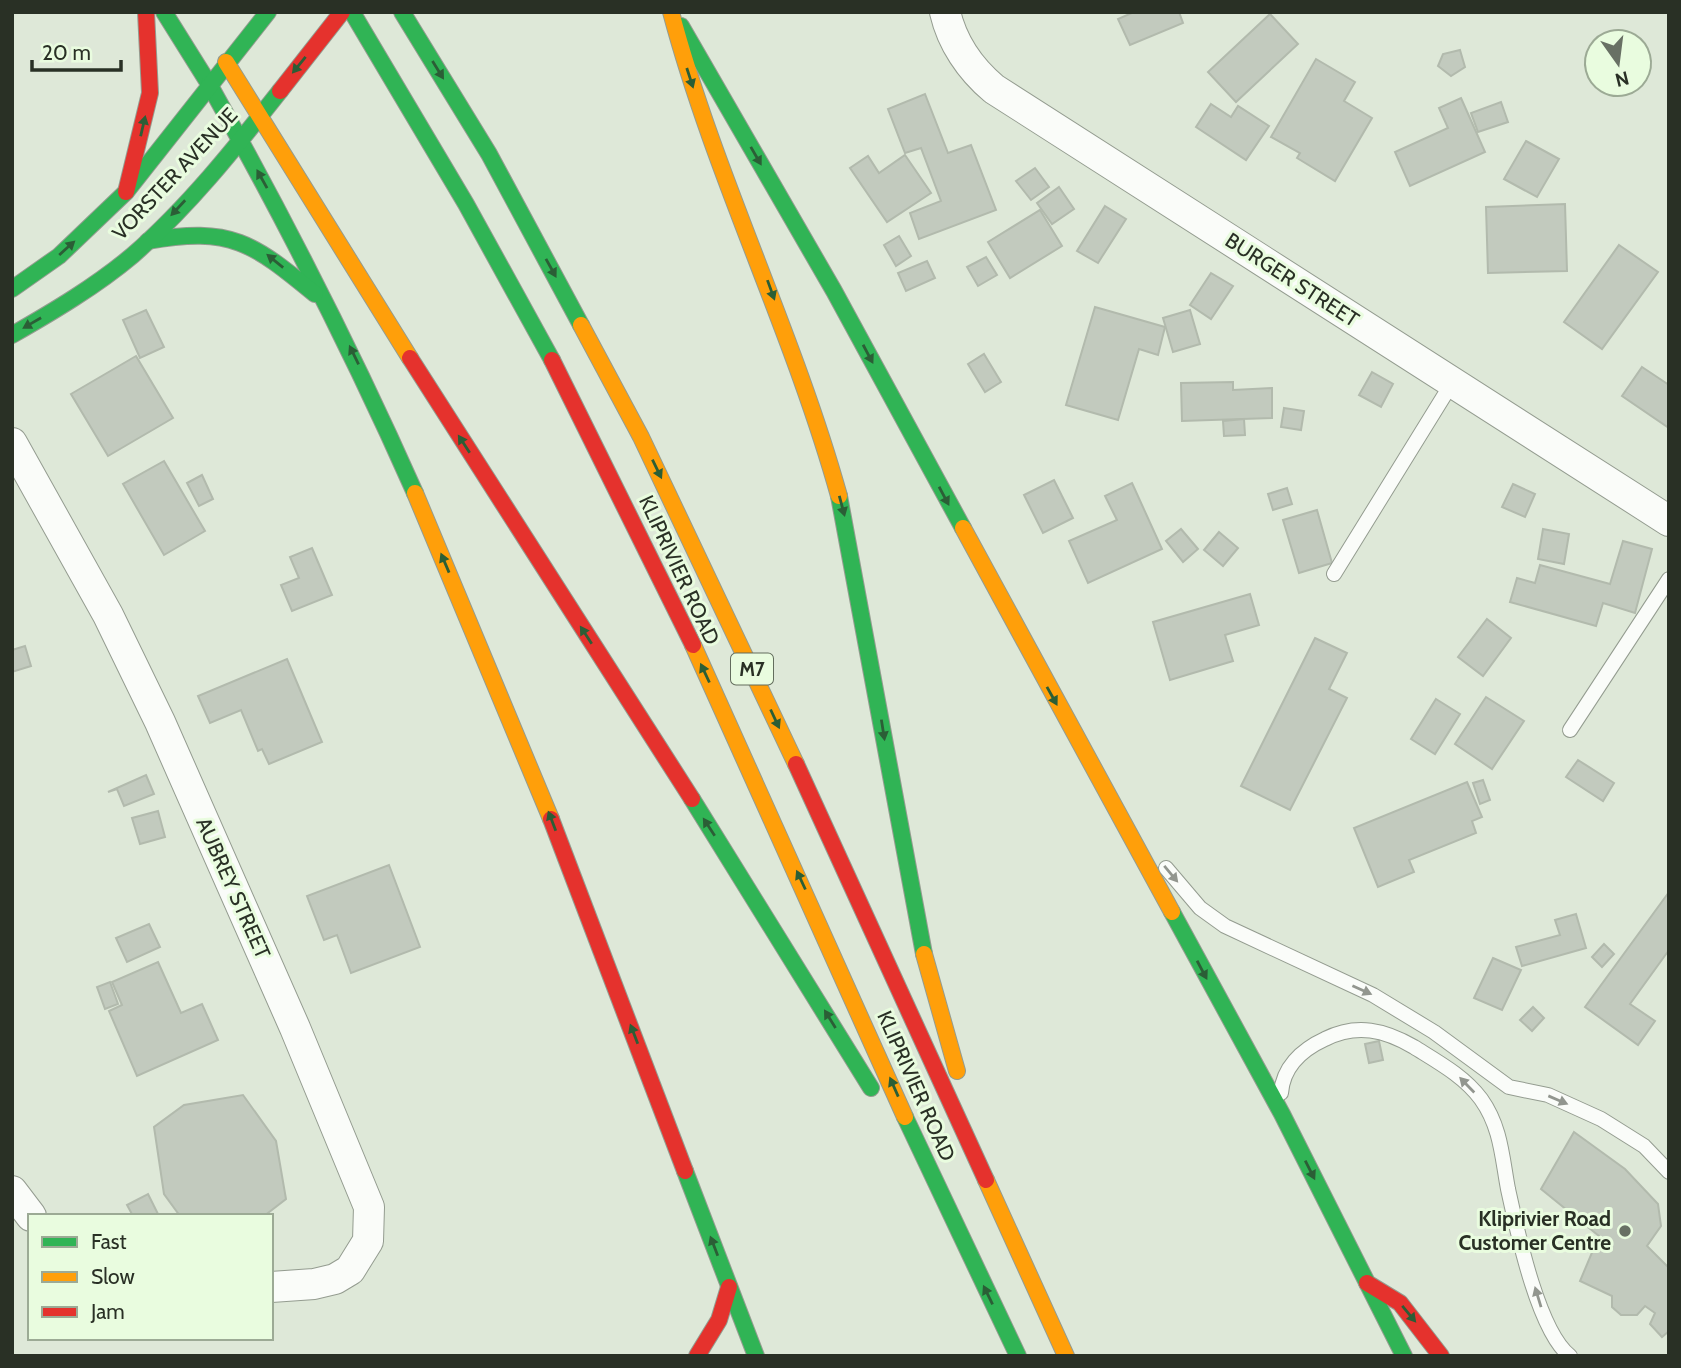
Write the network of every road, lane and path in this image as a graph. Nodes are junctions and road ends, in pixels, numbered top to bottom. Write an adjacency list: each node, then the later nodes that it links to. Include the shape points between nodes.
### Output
1 (146, 12): 13 (main road, one-way to 1, via 150,93)
2 (164, 12): 10 (main road)
3 (268, 12): 9 (main road, VORSTER AVENUE)
4 (342, 12): 11 (main road, VORSTER AVENUE, one-way to 11)
5 (352, 12): 30 (main road, KLIPRIVIER ROAD / M7, one-way to 5, via 640,532 462,195)
6 (402, 12): 27 (main road, KLIPRIVIER ROAD / M7, one-way to 27, via 489,154 641,437)
7 (672, 12): 24 (main road, one-way to 24, via 834,291); 27 (main road, one-way to 27, via 689,79 804,385 845,519 925,960)
8 (945, 12): 18 (street, BURGER STREET, via 957,45 981,79 994,89)
9 (226, 62): 10 (main road, VORSTER AVENUE); 11 (main road)
10 (209, 84): 12 (main road); 13 (main road, VORSTER AVENUE)
11 (260, 113): 12 (main road, VORSTER AVENUE); 30 (main road, one-way to 11, via 835,1027 459,437)
12 (239, 138): 14 (main road, VORSTER AVENUE, one-way to 14); 16 (main road, one-way to 12)
13 (126, 192): 15 (main road, VORSTER AVENUE, one-way to 13, via 59,256)
14 (148, 241): 16 (main road, one-way to 14, via 246,241 206,232); 17 (main road, VORSTER AVENUE, one-way to 17, via 97,281)
15 (12, 289)
16 (328, 304): 33 (main road, one-way to 16, via 542,795 420,504)
17 (12, 335)
18 (1452, 383): 20 (street, BURGER STREET); 21 (lane)
19 (12, 443): 32 (street, AUBREY STREET, via 108,615 160,722 369,1207 368,1241 350,1270 314,1284)
20 (1669, 521)
21 (1334, 574)
22 (1669, 579): 23 (lane)
23 (1570, 730)
24 (1111, 803): 25 (main road, one-way to 25); 26 (lane, one-way to 26, via 1200,908 1225,926 1373,995 1434,1032 1509,1087 1548,1095 1601,1119 1644,1146)
25 (1282, 1114): 31 (main road, one-way to 31); 40 (lane, one-way to 25, via 1548,1329 1537,1297 1496,1124 1481,1098 1460,1077 1396,1037 1373,1029 1352,1030 1324,1039 1283,1074)
26 (1669, 1172)
27 (988, 1185): 34 (main road, KLIPRIVIER ROAD / M7)
28 (12, 1191): 29 (street)
29 (29, 1214)
30 (964, 1247): 37 (main road, KLIPRIVIER ROAD / M7, one-way to 30)
31 (1367, 1283): 38 (main road); 39 (main road, one-way to 39, via 1400,1303)
32 (273, 1287)
33 (729, 1287): 35 (main road, via 719,1320); 36 (main road)
34 (1064, 1351)
35 (697, 1356)
36 (756, 1356)
37 (1018, 1356)
38 (1404, 1356)
39 (1441, 1356)
40 (1570, 1356)

